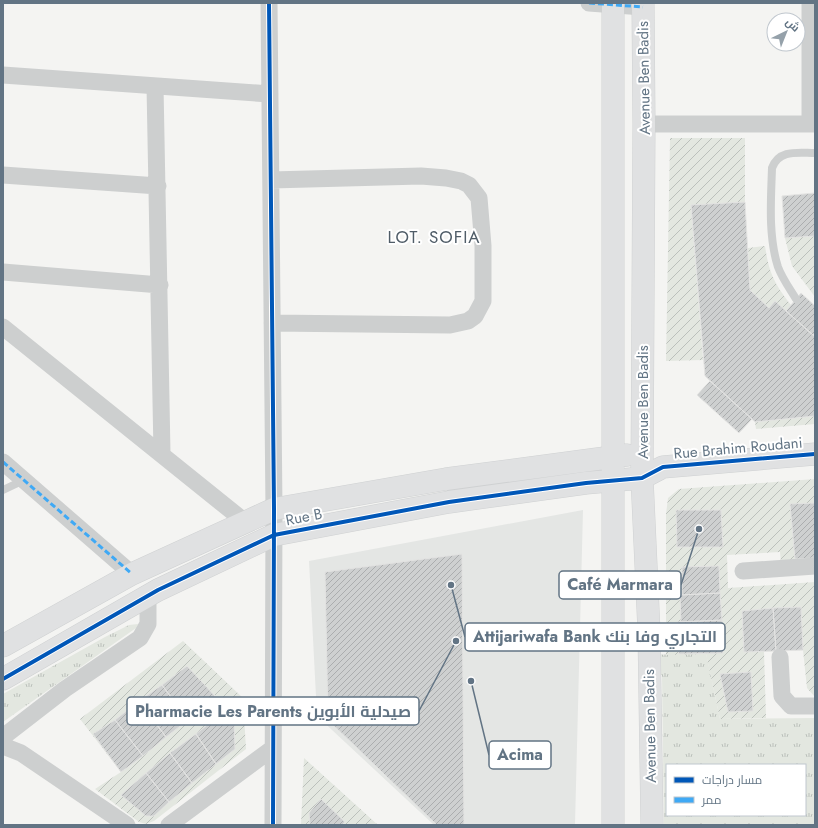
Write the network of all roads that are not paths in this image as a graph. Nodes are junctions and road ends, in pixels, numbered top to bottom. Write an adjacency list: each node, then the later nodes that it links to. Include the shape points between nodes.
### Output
1 (269, 3): 8 (street)
2 (589, 3): 3 (street)
3 (612, 3): 5 (street); 23 (main road, Avenue Ben Badis)
4 (810, 3): 10 (street)
5 (643, 5): 9 (main road, Avenue Ben Badis)
6 (3, 75): 7 (street)
7 (155, 86): 8 (street); 14 (street)
8 (270, 94): 13 (street)
9 (644, 124): 10 (street); 21 (main road, Avenue Ben Badis)
10 (812, 124)
11 (815, 153): 17 (lane, via 783,154 774,162 772,168 771,208 775,252 778,267)
12 (3, 175): 14 (street)
13 (271, 180): 18 (street); 18 (street, via 421,176 461,181 469,185 479,198 483,246 483,301 476,316 468,321 450,325)
14 (158, 186): 16 (street)
15 (3, 272): 16 (street)
16 (160, 285): 20 (street)
17 (796, 299)
18 (272, 323): 30 (street)
19 (3, 327): 20 (street)
20 (162, 453): 31 (street)
21 (643, 454): 23 (main road, Rue B); 25 (main road); 26 (main road, Avenue Ben Badis)
22 (815, 454): 25 (main road, Rue Brahim Roudani)
23 (613, 455): 28 (main road, Avenue Ben Badis); 30 (main road, Rue B, via 446,479)
24 (3, 462): 27 (street)
25 (663, 467): 26 (main road)
26 (642, 478): 28 (main road, Rue B); 48 (main road, Avenue Ben Badis, via 649,631)
27 (25, 479): 29 (lane); 35 (street)
28 (614, 481): 32 (main road, Rue B, via 449,502); 47 (main road, Avenue Ben Badis)
29 (3, 490)
30 (274, 509): 31 (main road, Rue B); 32 (street)
31 (244, 521): 35 (main road, Rue B)
32 (274, 535): 36 (main road, Rue B); 43 (street)
33 (815, 566): 34 (street)
34 (743, 571)
35 (132, 574): 37 (main road, Rue B)
36 (148, 596): 39 (main road, Rue B); 41 (street, via 148,624 140,638 65,689)
37 (3, 646)
38 (780, 657): 40 (street, via 782,696 785,701 791,706)
39 (3, 680)
40 (815, 706)
41 (3, 737)
42 (3, 746): 44 (street, via 21,753)
43 (273, 748): 45 (street); 46 (street)
44 (127, 825)
45 (169, 825)
46 (273, 825)
47 (613, 825)
48 (652, 825)

